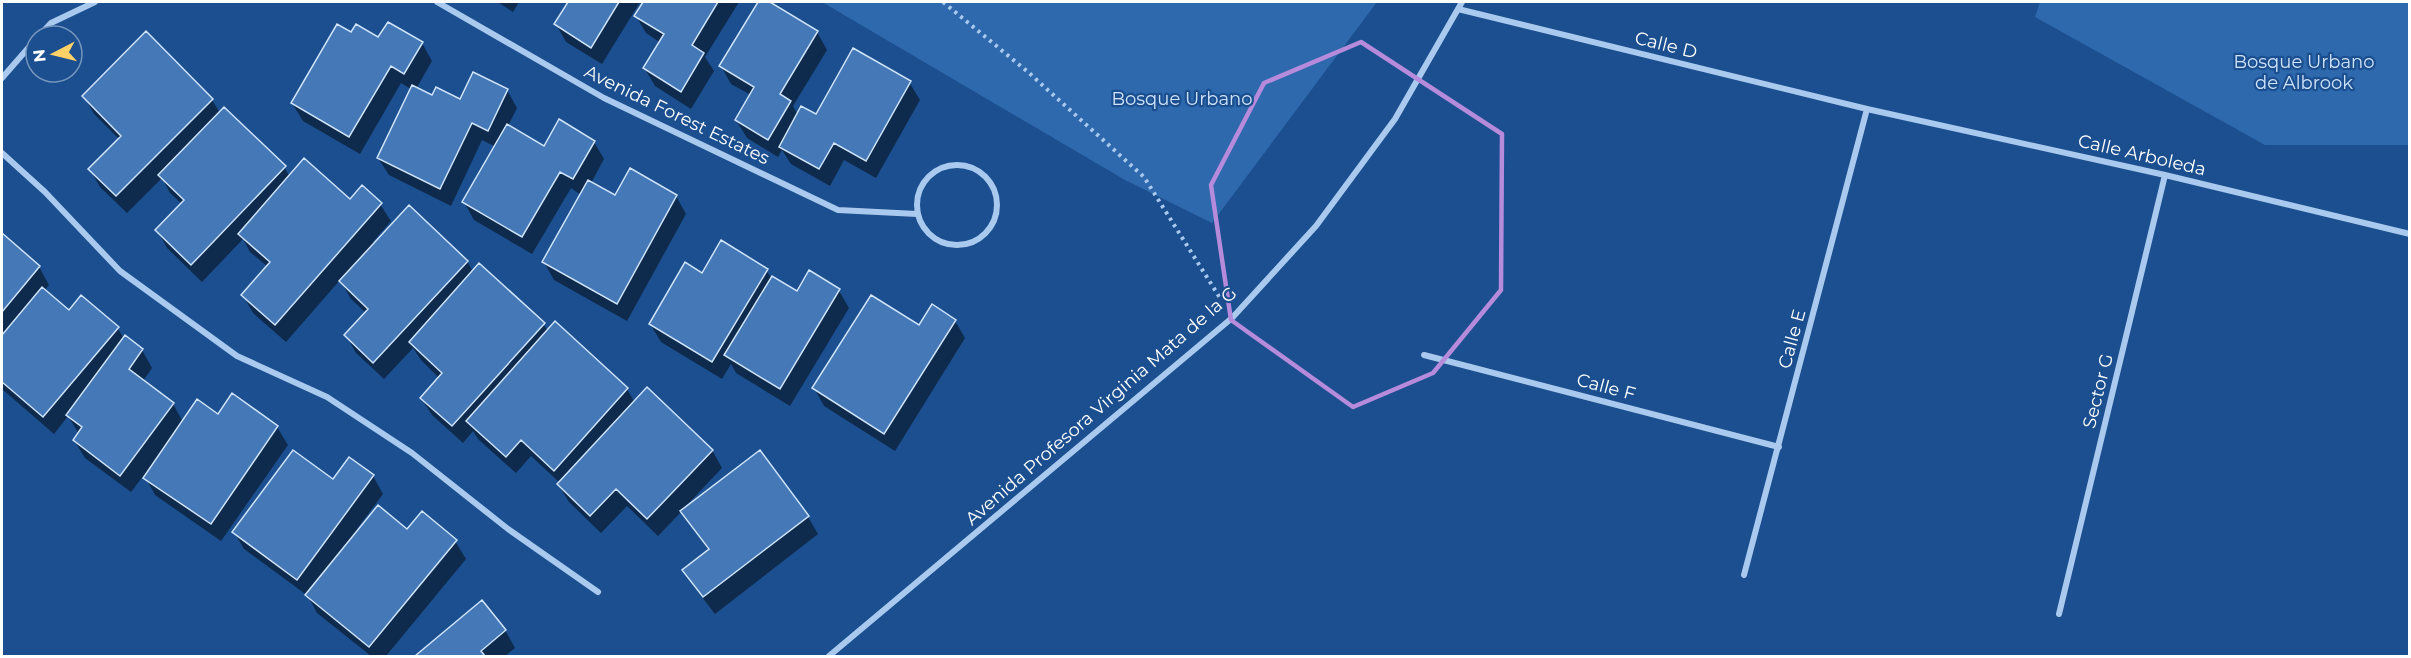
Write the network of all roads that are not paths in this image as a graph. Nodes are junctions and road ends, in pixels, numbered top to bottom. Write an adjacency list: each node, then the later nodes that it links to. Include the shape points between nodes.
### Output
1 (95, 2): 5 (street)
2 (437, 2): 11 (street, Avenida Forest Estates, via 604,98 838,210)
3 (1462, 2): 4 (street, Avenida Profesora Virginia Mata de la G)
4 (1458, 9): 8 (street, Calle D); 18 (street, Avenida Profesora Virginia Mata de la G, via 1395,119 1316,226 1232,318)
5 (50, 24)
6 (24, 53): 7 (street)
7 (2, 78)
8 (1867, 109): 10 (street, Calle Arboleda); 14 (street, Calle E)
9 (2, 153): 16 (street, via 120,271 237,356 327,397 402,447)
10 (2165, 175): 12 (street, Calle Arboleda); 17 (street, Sector G)
11 (917, 214): 11 (street, via 931,237 956,246 969,244 990,229 998,203 987,178 977,170 958,165 938,169 928,177 916,201)
12 (2409, 234)
13 (1424, 355): 14 (street, Calle F)
14 (1779, 447): 15 (street, Calle E)
15 (1744, 575)
16 (598, 592)
17 (2059, 614)
18 (829, 657)

